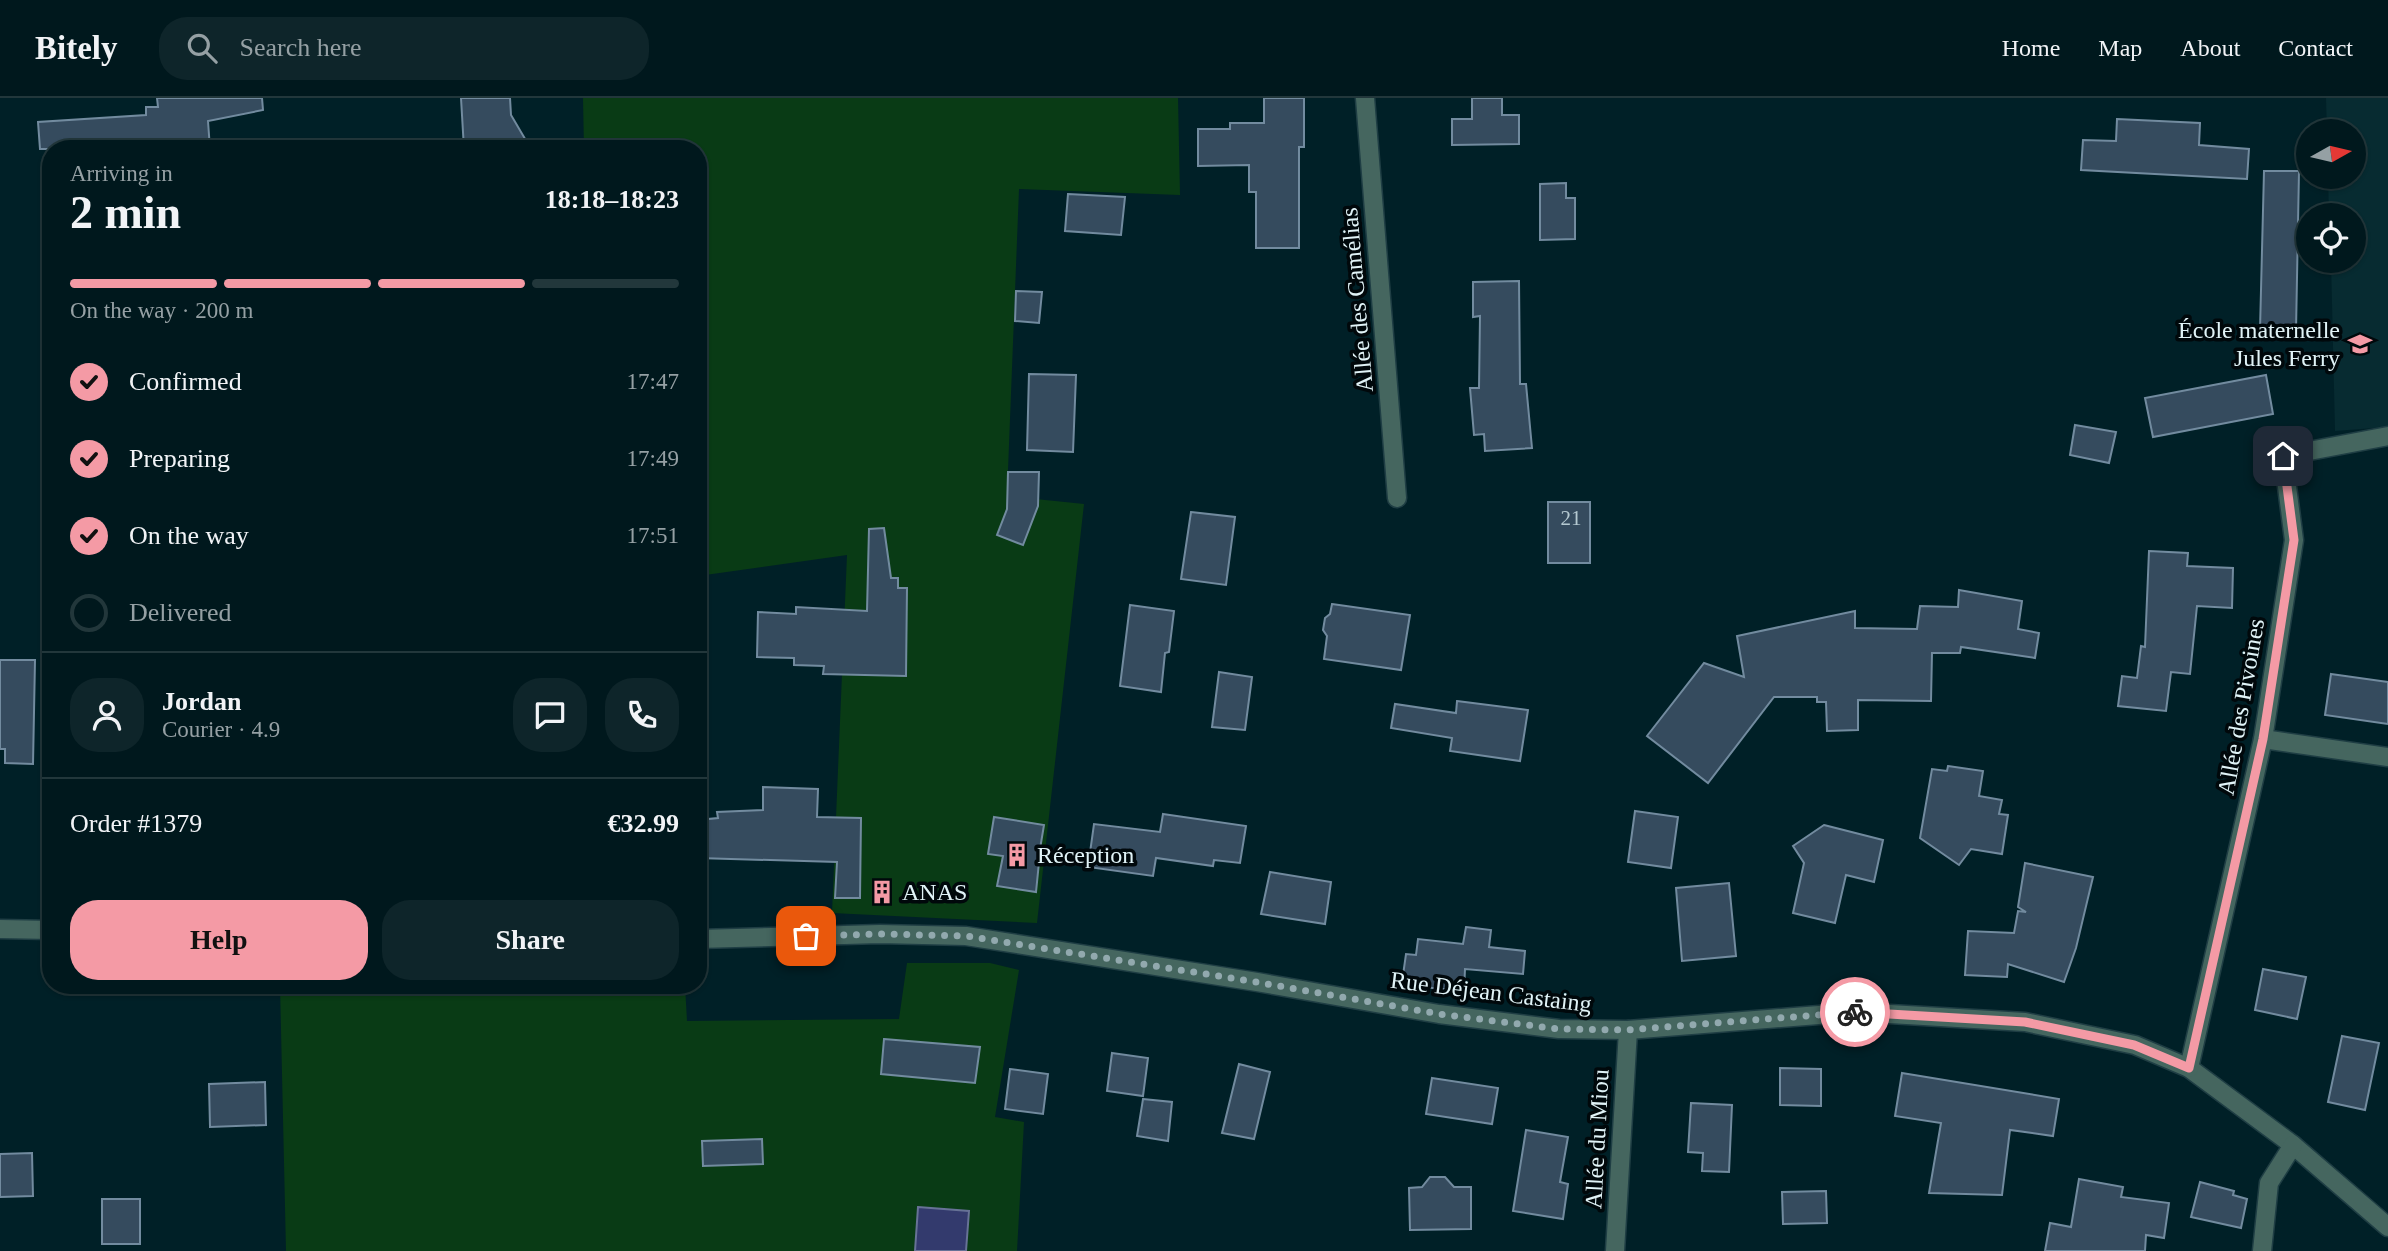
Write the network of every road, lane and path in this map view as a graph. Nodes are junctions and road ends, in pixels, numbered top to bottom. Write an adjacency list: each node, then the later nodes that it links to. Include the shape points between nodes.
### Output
1 (1365, 98): 3 (street, Allée des Camélias)
2 (2388, 436): 4 (street, Allée des Pivoines, via 2283,456 2294,540)
3 (1397, 498)
4 (2263, 739): 5 (street); 10 (street, Allée des Pivoines)
5 (2388, 757)
6 (0, 929): 7 (street)
7 (42, 930)
8 (707, 939): 9 (street, Rue Déjean Castaing, via 966,936 1439,1014 1559,1029)
9 (1628, 1030): 10 (street, Rue Déjean Castaing, via 1856,1012 2025,1022 2134,1045); 13 (street, Allée du Miou)
10 (2189, 1068): 11 (street, Rue Déjean Castaing)
11 (2293, 1145): 12 (street, Rue Déjean Castaing); 14 (street, via 2269,1183)
12 (2388, 1227)
13 (1615, 1251)
14 (2262, 1251)

